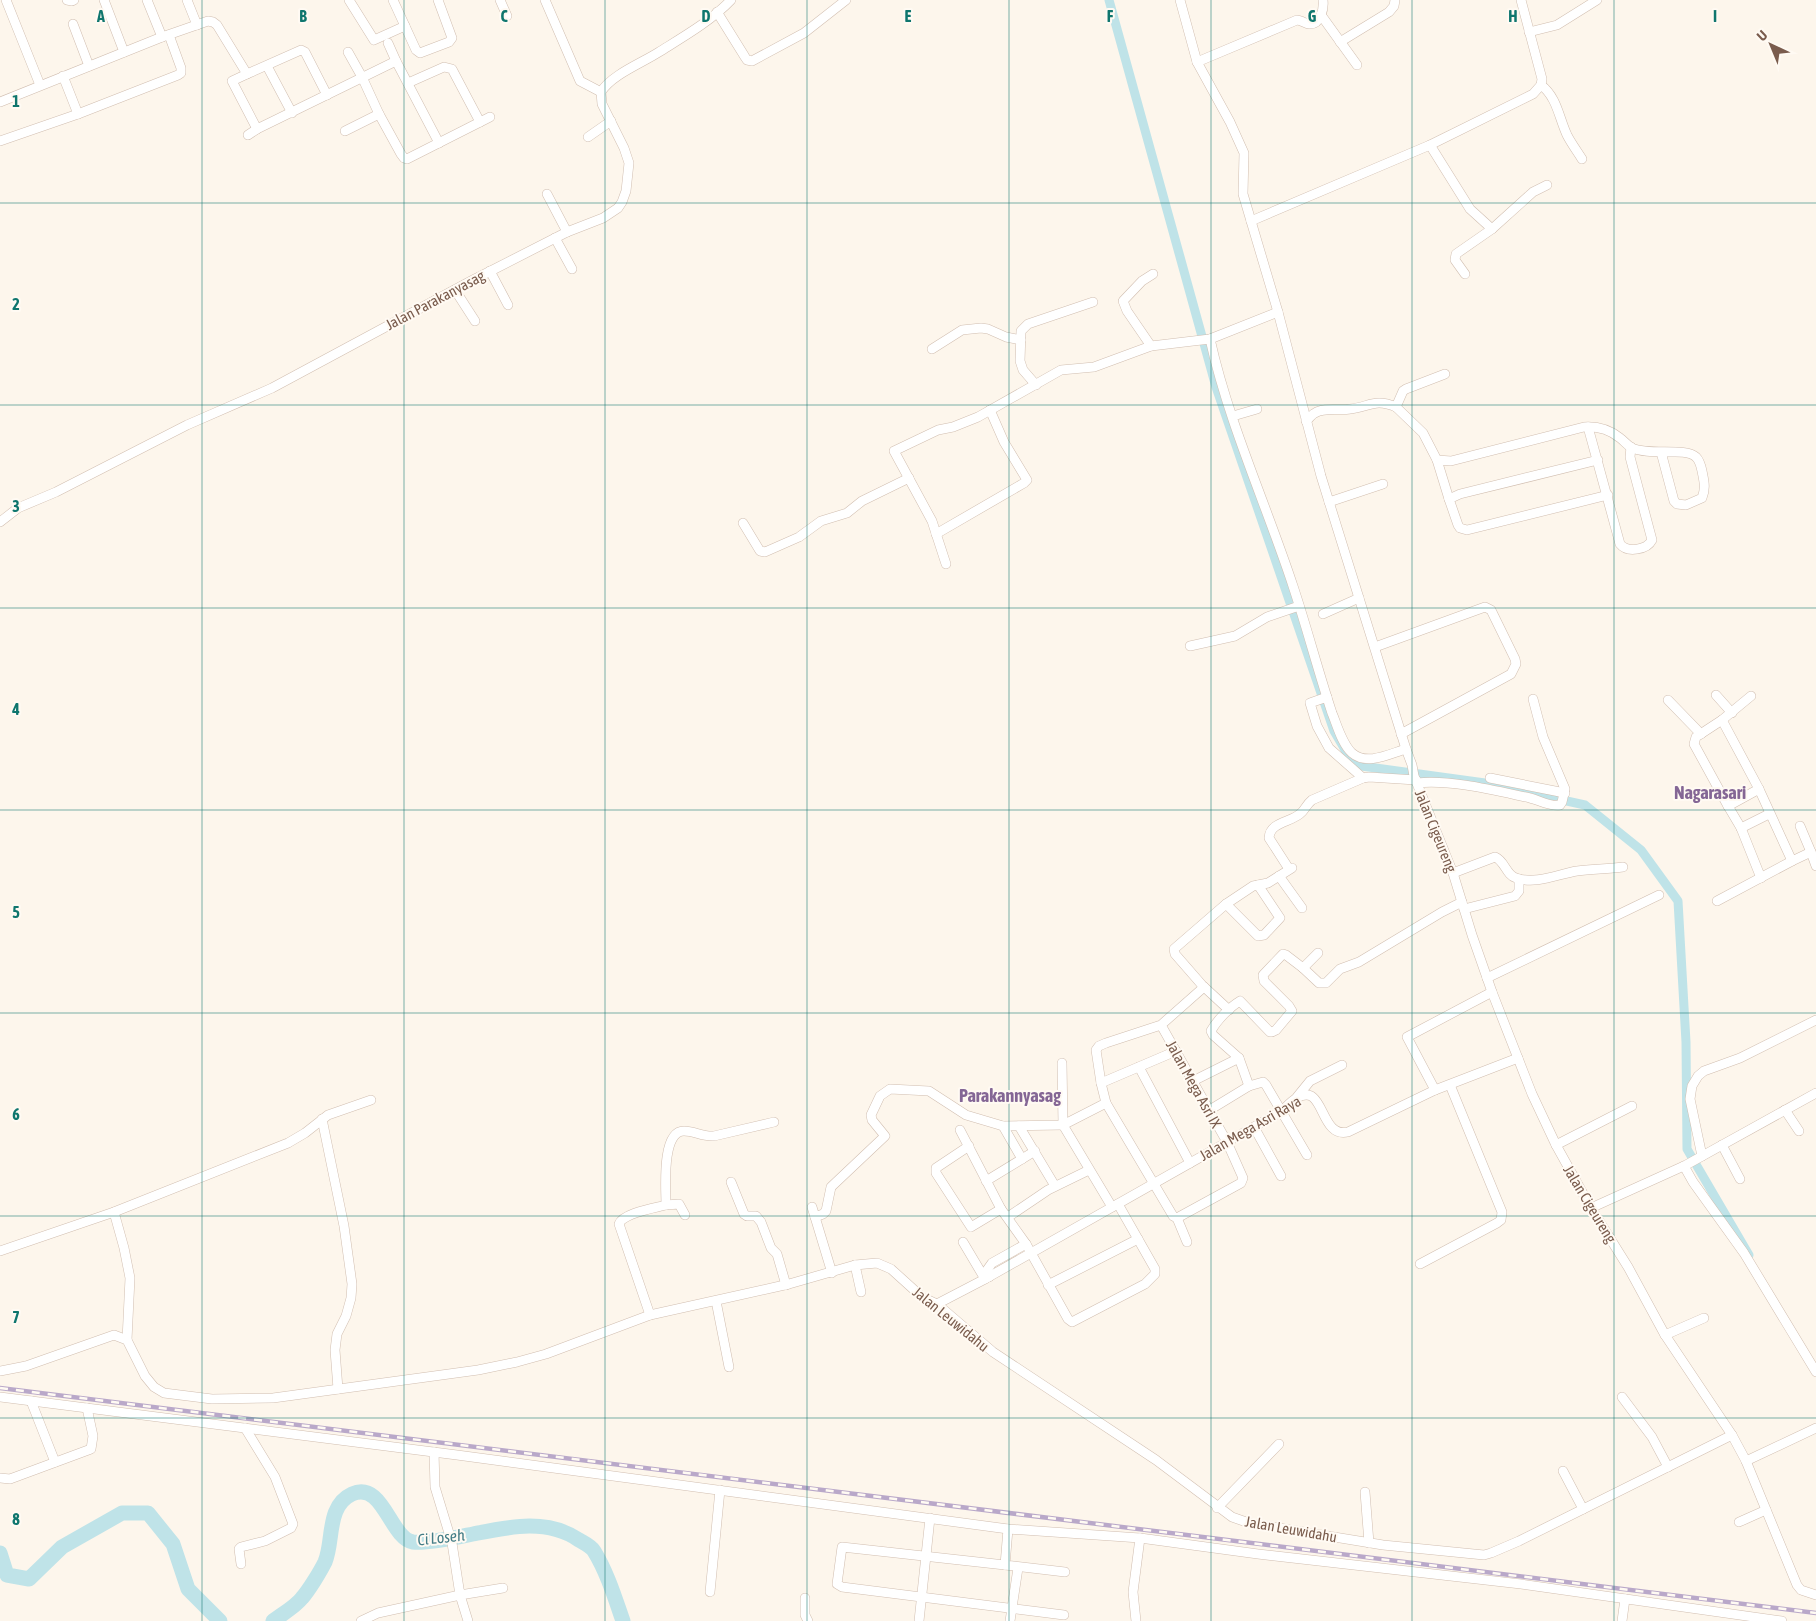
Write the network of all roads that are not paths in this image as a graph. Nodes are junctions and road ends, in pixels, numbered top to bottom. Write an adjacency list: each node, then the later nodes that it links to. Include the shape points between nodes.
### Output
1 (6, 0): 40 (street)
2 (67, 0): 3 (street)
3 (74, 0)
4 (104, 0): 29 (street)
5 (147, 0): 26 (street)
6 (187, 0): 23 (street)
7 (349, 0): 24 (street, via 374,40)
8 (393, 0): 24 (street)
9 (438, 0): 24 (street, via 452,36 449,42 418,53)
10 (500, 0): 21 (street)
11 (545, 0): 42 (street, via 580,81)
12 (731, 0): 19 (street)
13 (846, 0): 19 (street, via 804,33 752,60 747,60)
14 (1180, 0): 32 (street, Jalan Cigeureng)
15 (1323, 0): 20 (street)
16 (1394, 0): 27 (street, via 1389,12)
17 (1521, 0): 25 (street)
18 (1597, 0): 25 (street, via 1557,25)
19 (718, 12): 42 (street, via 610,82)
20 (1321, 15): 27 (street); 32 (street, via 1315,22 1309,24 1297,20)
21 (506, 16)
22 (73, 24): 33 (street)
23 (198, 25): 26 (street); 36 (street, via 208,21 216,25)
24 (405, 26)
25 (1529, 32): 41 (street)
26 (165, 36): 29 (street); 46 (street, via 181,68 178,75)
27 (1340, 42): 35 (street)
28 (388, 43): 31 (street)
29 (124, 52): 33 (street)
30 (348, 52): 38 (street)
31 (396, 61): 38 (street); 39 (street)
32 (1197, 62): 61 (street, Jalan Cigeureng, via 1244,153 1243,194)
33 (89, 66): 37 (street)
34 (267, 66): 36 (street); 43 (street, via 303,51); 45 (street)
35 (1357, 66)
36 (246, 74): 51 (street, via 232,81)
37 (63, 76): 40 (street); 46 (street)
38 (362, 77): 43 (street); 47 (street)
39 (408, 82): 50 (street, via 444,66 452,69); 56 (street)
40 (40, 85): 44 (street)
41 (1541, 85): 57 (street, via 1526,99); 58 (street, via 1558,109 1567,136)
42 (601, 92): 49 (street, Jalan Parakanyasag, via 602,104)
43 (327, 95): 45 (street)
44 (0, 102)
45 (292, 113): 51 (street)
46 (78, 114): 55 (street)
47 (379, 114): 52 (street); 56 (street, via 404,158)
48 (490, 117): 50 (street)
49 (611, 121): 54 (street); 63 (street, Jalan Parakanyasag, via 629,163 622,202 602,218)
50 (480, 122): 56 (street)
51 (257, 129): 53 (street)
52 (345, 131)
53 (248, 135)
54 (588, 138)
55 (0, 141)
56 (439, 143)
57 (1430, 145): 61 (street); 62 (street, via 1470,209)
58 (1582, 159)
59 (1547, 184): 62 (street, via 1528,196)
60 (547, 194): 63 (street)
61 (1251, 221): 72 (street, Jalan Cigeureng)
62 (1492, 229): 68 (street, via 1456,254 1455,260)
63 (567, 232): 64 (street, Jalan Parakanyasag)
64 (555, 238): 65 (street); 66 (street, Jalan Parakanyasag)
65 (572, 269)
66 (490, 271): 69 (street, Jalan Parakanyasag); 71 (street)
67 (1154, 274): 76 (street, via 1123,300)
68 (1465, 274)
69 (455, 290): 73 (street); 95 (street, Jalan Parakanyasag, via 272,388 187,425 18,508)
70 (1093, 302): 75 (street, via 1028,324 1022,328)
71 (508, 305)
72 (1278, 312): 74 (street); 84 (street, Jalan Cigeureng)
73 (475, 321)
74 (1206, 339): 76 (street); 83 (street)
75 (1021, 340): 77 (street, via 988,329 962,330); 79 (street, via 1021,366)
76 (1151, 346): 79 (street, via 1094,367 1061,370)
77 (932, 350)
78 (1444, 374): 80 (street, via 1403,391)
79 (1036, 385): 82 (street)
80 (1396, 407): 84 (street, via 1373,403 1350,410 1326,410 1315,412); 88 (street, via 1423,433)
81 (1257, 409): 83 (street)
82 (990, 410): 90 (street, via 964,424 938,430 894,451); 97 (street, via 1027,480)
83 (1233, 416): 100 (street)
84 (1306, 421): 94 (street, Jalan Cigeureng)
85 (1588, 427): 86 (street, via 1616,435); 88 (street, via 1451,460); 89 (street)
86 (1631, 447): 87 (street); 92 (street, via 1630,457 1652,540 1649,545 1628,550 1622,547)
87 (1661, 452): 87 (street, via 1682,452 1696,457 1705,487 1702,498 1686,505 1676,504)
88 (1437, 460): 93 (street)
89 (1598, 460): 92 (street); 93 (street)
90 (909, 478): 96 (street, via 860,502 847,513 818,522 799,537 765,552 760,551); 97 (street)
91 (1383, 484): 94 (street)
92 (1608, 495): 93 (street, via 1467,530 1460,528)
93 (1449, 499)
94 (1329, 502): 99 (street, Jalan Cigeureng)
95 (0, 522)
96 (743, 523)
97 (936, 534): 98 (street)
98 (946, 564)
99 (1359, 598): 101 (street); 103 (street, Jalan Cigeureng)
100 (1297, 607): 102 (street, via 1267,617 1235,636); 106 (street)
101 (1323, 614)
102 (1190, 646)
103 (1375, 647): 111 (street, Jalan Cigeureng); 111 (street, via 1485,607 1492,610 1515,659 1511,674)
104 (1716, 694): 109 (street)
105 (1751, 696): 109 (street)
106 (1325, 697): 113 (street, via 1345,743 1356,756 1371,759); 114 (street, via 1310,704 1317,726 1329,748)
107 (1533, 699): 118 (street, via 1543,737 1564,785)
108 (1668, 700): 112 (street)
109 (1732, 713): 110 (street)
110 (1722, 720): 112 (street); 117 (street)
111 (1401, 734): 113 (street, Jalan Cigeureng)
112 (1701, 734): 119 (street, via 1694,739 1694,746)
113 (1406, 749): 116 (street, Jalan Cigeureng)
114 (1363, 778): 116 (street); 128 (street, via 1312,800 1302,812 1273,827 1268,838 1290,868)
115 (1490, 778): 118 (street)
116 (1416, 780): 118 (street, via 1496,791 1555,806 1560,805); 127 (street, Jalan Cigeureng)
117 (1759, 789): 119 (street); 120 (street)
118 (1564, 797)
119 (1728, 806): 122 (street)
120 (1769, 814): 122 (street); 124 (street)
121 (1800, 826): 123 (street)
122 (1741, 828): 129 (street)
123 (1811, 852): 124 (street); 125 (street)
124 (1792, 861): 129 (street)
125 (1816, 866)
126 (1623, 867): 130 (street)
127 (1453, 873): 130 (street, via 1495,857 1509,874); 135 (street, Jalan Cigeureng)
128 (1279, 876): 131 (street); 136 (street)
129 (1761, 878): 133 (street)
130 (1519, 880): 135 (street, via 1519,891 1515,896)
131 (1258, 885): 134 (street); 134 (street, via 1280,918 1264,935 1258,936)
132 (1659, 895): 139 (street)
133 (1718, 901)
134 (1226, 904): 140 (street, via 1174,948 1175,954)
135 (1463, 906): 138 (street, via 1442,912 1359,962 1340,969 1326,983 1319,983); 139 (street, Jalan Cigeureng)
136 (1302, 908)
137 (1318, 953): 138 (street)
138 (1303, 968): 142 (street, via 1283,954 1263,975 1264,982 1292,1011 1274,1032 1270,1032 1242,1002)
139 (1487, 978): 141 (street, Jalan Cigeureng)
140 (1204, 987): 142 (street); 144 (street)
141 (1492, 992): 147 (street, Jalan Cigeureng); 155 (street, via 1407,1037)
142 (1228, 1010): 146 (street, via 1214,1025 1212,1033)
143 (1816, 1020): 178 (street, via 1698,1076 1692,1086 1690,1100)
144 (1161, 1025): 145 (street, Jalan Mega Asri IX); 152 (street, via 1099,1046 1096,1057)
145 (1176, 1051): 150 (street); 151 (street, Jalan Mega Asri IX)
146 (1238, 1058): 151 (street); 154 (street)
147 (1518, 1058): 153 (street, Jalan Mega Asri Raya); 173 (street, Jalan Cigeureng)
148 (1062, 1063): 166 (street)
149 (1342, 1065): 157 (street, via 1310,1081)
150 (1139, 1066): 152 (street); 180 (street)
151 (1193, 1081): 161 (street, Jalan Mega Asri IX)
152 (1101, 1083): 159 (street)
153 (1450, 1085): 155 (street, Jalan Mega Asri Raya); 204 (street, via 1502,1216 1497,1223)
154 (1249, 1086): 161 (street); 163 (street, via 1264,1083)
155 (1434, 1090): 157 (street, Jalan Mega Asri Raya, via 1341,1134 1331,1128 1314,1098)
156 (1816, 1093): 162 (street)
157 (1297, 1097): 163 (street, Jalan Mega Asri Raya)
158 (371, 1100): 164 (street)
159 (1106, 1103): 166 (street); 187 (street)
160 (1632, 1106): 173 (street)
161 (1208, 1110): 172 (street, Jalan Mega Asri IX)
162 (1785, 1110): 171 (street); 174 (street)
163 (1282, 1111): 169 (street, Jalan Mega Asri Raya); 177 (street)
164 (322, 1119): 194 (street, via 288,1143); 220 (street, via 344,1226 352,1284 351,1298 335,1350)
165 (774, 1122): 189 (street, via 714,1136 677,1133 666,1158)
166 (1063, 1125): 168 (street); 182 (street)
167 (1003, 1126): 168 (street); 179 (street); 196 (street, via 966,1115 929,1091 890,1090 880,1096 871,1116 885,1136 830,1187 826,1211)
168 (1019, 1126): 176 (street)
169 (1254, 1127): 172 (street, Jalan Mega Asri Raya); 183 (street)
170 (960, 1130): 175 (street)
171 (1799, 1131)
172 (1227, 1142): 180 (street, Jalan Mega Asri Raya); 198 (street, Jalan Mega Asri IX, via 1243,1178 1241,1183)
173 (1556, 1145): 192 (street, Jalan Cigeureng)
174 (1722, 1145): 178 (street); 184 (street)
175 (969, 1146): 185 (street); 193 (street, via 936,1168 936,1173 971,1227)
176 (1035, 1151): 179 (street); 188 (street)
177 (1308, 1155)
178 (1699, 1158): 181 (street)
179 (1022, 1159): 185 (street)
180 (1190, 1163): 187 (street, Jalan Mega Asri Raya)
181 (1685, 1165): 192 (street); 219 (street, via 1693,1182 1744,1253)
182 (1089, 1170): 188 (street); 190 (street)
183 (1281, 1176)
184 (1740, 1179)
185 (986, 1181): 193 (street)
186 (730, 1182): 208 (street, via 744,1214 756,1216 761,1222 771,1248 777,1254)
187 (1154, 1183): 190 (street, Jalan Mega Asri Raya); 198 (street)
188 (1055, 1186): 197 (street)
189 (666, 1204): 195 (street, via 678,1204); 213 (street, via 624,1217 619,1224)
190 (1115, 1205): 199 (street); 202 (street, Jalan Mega Asri Raya)
191 (812, 1207): 196 (street)
192 (1591, 1208): 215 (street, Jalan Cigeureng)
193 (1001, 1209): 197 (street)
194 (114, 1212): 203 (street); 216 (street, via 130,1278)
195 (685, 1215)
196 (815, 1217): 206 (street)
197 (1008, 1217): 202 (street)
198 (1177, 1218): 201 (street)
199 (1138, 1239): 209 (street); 209 (street, via 1155,1274 1145,1284 1074,1321 1068,1319)
200 (963, 1242): 207 (street)
201 (1187, 1242)
202 (1029, 1248): 207 (street, Jalan Mega Asri Raya); 209 (street)
203 (0, 1251)
204 (1420, 1264)
205 (855, 1265): 206 (street, Jalan Leuwidahu); 210 (street); 212 (street, Jalan Leuwidahu, via 877,1263 886,1266 922,1297)
206 (832, 1273): 208 (street, Jalan Leuwidahu)
207 (987, 1278): 212 (street, Jalan Mega Asri Raya)
208 (786, 1285): 211 (street, Jalan Leuwidahu)
209 (1048, 1285)
210 (861, 1292)
211 (716, 1301): 213 (street, Jalan Leuwidahu); 217 (street)
212 (937, 1304): 237 (street, Jalan Leuwidahu, via 993,1352 1156,1460)
213 (650, 1315): 220 (street, Jalan Leuwidahu, via 517,1362)
214 (1704, 1318): 215 (street)
215 (1665, 1335): 227 (street, Jalan Cigeureng)
216 (127, 1340): 218 (street, via 114,1335 26,1366); 220 (street, Jalan Leuwidahu, via 145,1376 164,1393 212,1398 273,1398)
217 (729, 1367)
218 (0, 1371)
219 (1816, 1372)
220 (338, 1389)
221 (0, 1397): 223 (street)
222 (1622, 1397): 232 (street, via 1652,1437)
223 (31, 1401): 224 (street); 231 (street)
224 (87, 1408): 225 (street); 231 (street, via 93,1436 91,1449)
225 (245, 1428): 229 (street); 246 (street, via 275,1478 293,1524 265,1541 241,1547)
226 (1816, 1428): 230 (street)
227 (1732, 1435): 230 (street, Jalan Cigeureng); 232 (street, Jalan Leuwidahu)
228 (1279, 1444): 237 (street)
229 (434, 1452): 235 (street); 252 (street, via 435,1486 451,1538)
230 (1746, 1461): 239 (street, Jalan Cigeureng)
231 (55, 1462): 234 (street, via 10,1479)
232 (1668, 1467): 238 (street, Jalan Leuwidahu)
233 (1563, 1471): 238 (street)
234 (0, 1478)
235 (720, 1490): 240 (street); 251 (street)
236 (1365, 1492): 244 (street)
237 (1218, 1508): 244 (street, Jalan Leuwidahu, via 1249,1523)
238 (1583, 1509): 244 (street, Jalan Leuwidahu, via 1484,1555)
239 (1766, 1510): 241 (street); 253 (street, Jalan Cigeureng, via 1797,1585)
240 (930, 1518): 242 (street); 245 (street)
241 (1739, 1522)
242 (1008, 1529): 243 (street); 247 (street)
243 (1140, 1538): 256 (street); 264 (street, via 1133,1592)
244 (1369, 1543)
245 (926, 1556): 247 (street); 254 (street); 254 (street, via 842,1547 837,1584 842,1588)
246 (241, 1564)
247 (1005, 1565): 248 (street)
248 (1018, 1568): 249 (street); 257 (street)
249 (1066, 1572)
250 (503, 1588): 252 (street)
251 (710, 1592)
252 (460, 1595): 259 (street, via 374,1614); 260 (street)
253 (1816, 1596)
254 (921, 1597): 257 (street); 262 (street)
255 (805, 1598): 261 (street)
256 (1626, 1599): 265 (street); 266 (street)
257 (1012, 1608): 258 (street); 263 (street)
258 (1064, 1615)
259 (361, 1621)
260 (468, 1621)
261 (808, 1621)
262 (919, 1621)
263 (1010, 1621)
264 (1136, 1621)
265 (1622, 1621)
266 (1782, 1621)

